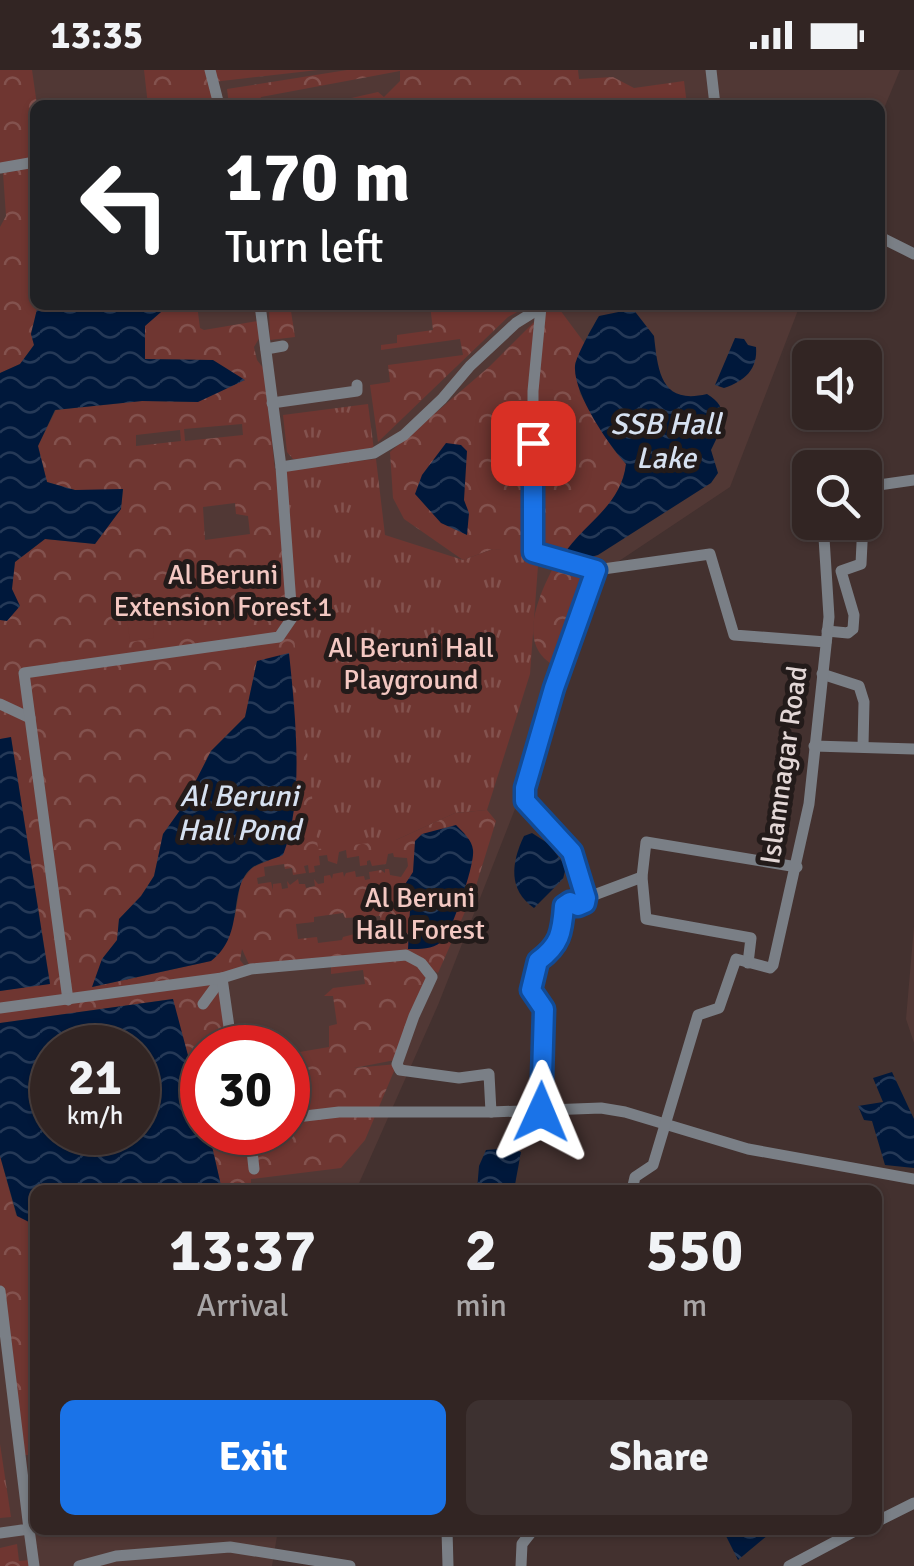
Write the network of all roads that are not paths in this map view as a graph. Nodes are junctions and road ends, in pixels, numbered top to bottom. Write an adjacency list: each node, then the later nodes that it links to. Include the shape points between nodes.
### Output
1 (210, 70): 3 (street)
2 (711, 70): 4 (street)
3 (218, 100)
4 (714, 100)
5 (30, 163): 6 (street)
6 (0, 168)
7 (885, 240): 8 (street)
8 (914, 254)
9 (261, 310): 13 (street)
10 (537, 310): 16 (street, via 384,448)
11 (543, 310): 21 (street, via 533,392 533,552)
12 (283, 346): 13 (street)
13 (266, 350): 15 (street)
14 (356, 384): 15 (street, via 357,391)
15 (272, 403): 16 (street)
16 (282, 466): 25 (street, via 292,618 279,637 24,672)
17 (914, 480): 18 (street)
18 (882, 487)
19 (823, 540): 22 (street, Islamnagar Road)
20 (862, 540): 22 (street, via 860,564 841,572 853,629)
21 (596, 570): 22 (street, via 710,554 734,634); 31 (street, via 525,788 525,801 572,852)
22 (827, 637): 23 (street, Islamnagar Road)
23 (822, 674): 26 (street, Islamnagar Road); 27 (street, via 859,686)
24 (0, 704): 25 (street)
25 (30, 718): 34 (street)
26 (814, 746): 27 (street); 29 (street, Islamnagar Road)
27 (862, 746): 28 (street)
28 (914, 749)
29 (797, 867): 30 (street, via 646,842); 32 (street, Islamnagar Road, via 773,965)
30 (642, 877): 31 (street); 32 (street, via 646,919 751,938)
31 (586, 898): 39 (street, via 564,906 556,948 538,961 531,990 544,1009)
32 (748, 963): 41 (street, Islamnagar Road, via 736,959 719,1008 698,1015)
33 (222, 978): 34 (street); 35 (street); 37 (street); 38 (street, via 360,958 406,955 421,962 432,977 400,1070 458,1078 489,1074)
34 (68, 1000): 36 (street)
35 (203, 1004)
36 (0, 1008)
37 (229, 1025)
38 (492, 1112): 39 (street); 40 (street)
39 (541, 1112): 41 (street, via 600,1108)
40 (310, 1115)
41 (667, 1123): 44 (street, via 748,1149); 45 (street, Islamnagar Road, via 653,1165)
42 (252, 1155): 43 (street)
43 (254, 1169)
44 (914, 1179)
45 (633, 1185)
46 (0, 1291): 47 (street)
47 (6, 1383): 50 (street)
48 (914, 1503): 49 (street)
49 (882, 1519)
50 (29, 1529): 51 (street); 55 (street)
51 (0, 1533)
52 (447, 1535): 58 (street)
53 (529, 1535): 59 (street)
54 (848, 1535): 60 (street)
55 (34, 1566)
56 (79, 1566): 57 (street, via 116,1556 230,1546)
57 (350, 1566)
58 (448, 1566)
59 (521, 1566)
60 (789, 1566)

